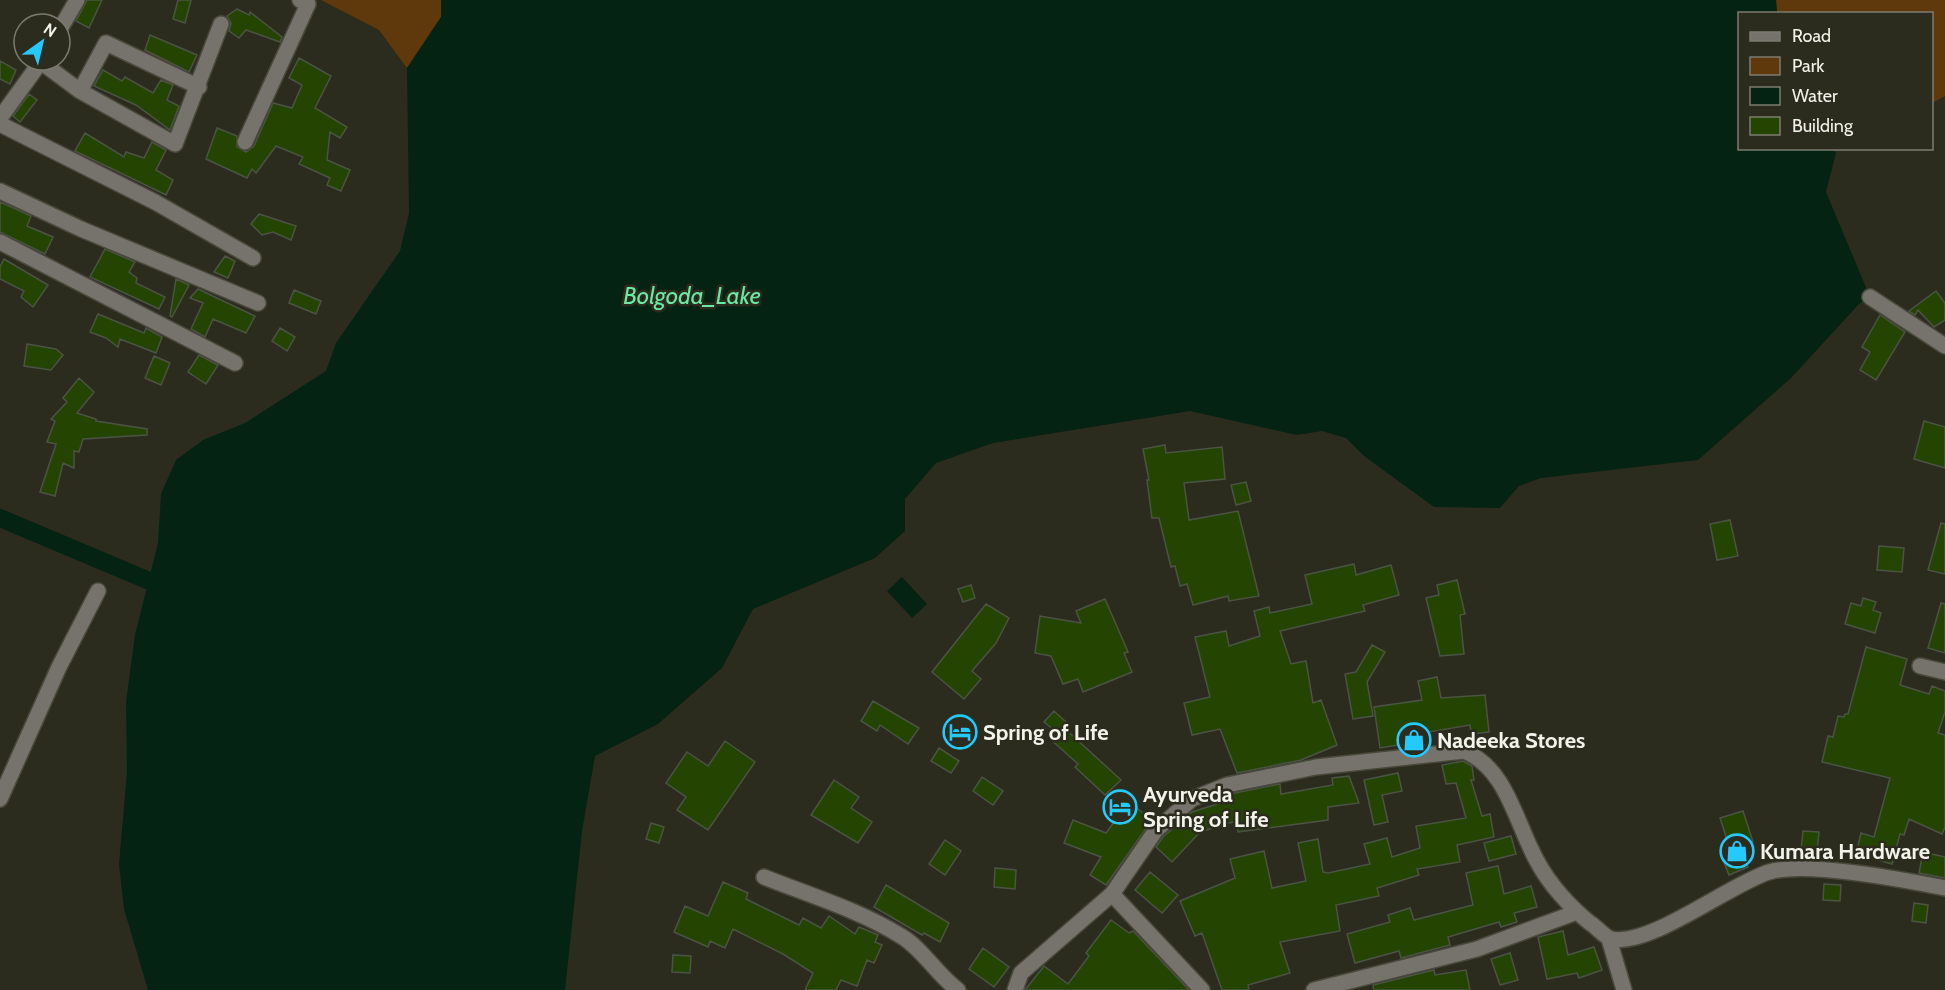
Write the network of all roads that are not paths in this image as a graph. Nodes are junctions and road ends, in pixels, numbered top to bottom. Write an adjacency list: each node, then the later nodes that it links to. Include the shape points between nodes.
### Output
1 (300, 0): 9 (street, via 308,4)
2 (221, 24): 5 (street)
3 (33, 72): 7 (street)
4 (55, 72): 6 (street)
5 (199, 87): 6 (street, via 106,43); 6 (street, via 175,144)
6 (80, 91)
7 (0, 118)
8 (0, 124): 12 (street, via 155,202)
9 (245, 142)
10 (0, 191): 14 (street)
11 (0, 242): 16 (street)
12 (253, 258)
13 (1870, 297): 15 (street)
14 (258, 303)
15 (1945, 346)
16 (235, 363)
17 (98, 591): 20 (street)
18 (1920, 666): 19 (street)
19 (1945, 672)
20 (0, 799)
21 (764, 877): 26 (street, via 903,937)
22 (1945, 888): 25 (street, via 1800,868 1769,872 1654,929 1628,939)
23 (1112, 894): 24 (street, via 1156,830 1192,799 1227,785 1316,767 1464,751 1477,756 1494,772 1538,863); 27 (street, via 1033,960 1021,973); 28 (street)
24 (1577, 912): 25 (street); 29 (street, via 1477,949)
25 (1609, 939): 30 (street)
26 (958, 990)
27 (1015, 990)
28 (1202, 990)
29 (1314, 990)
30 (1624, 990)

